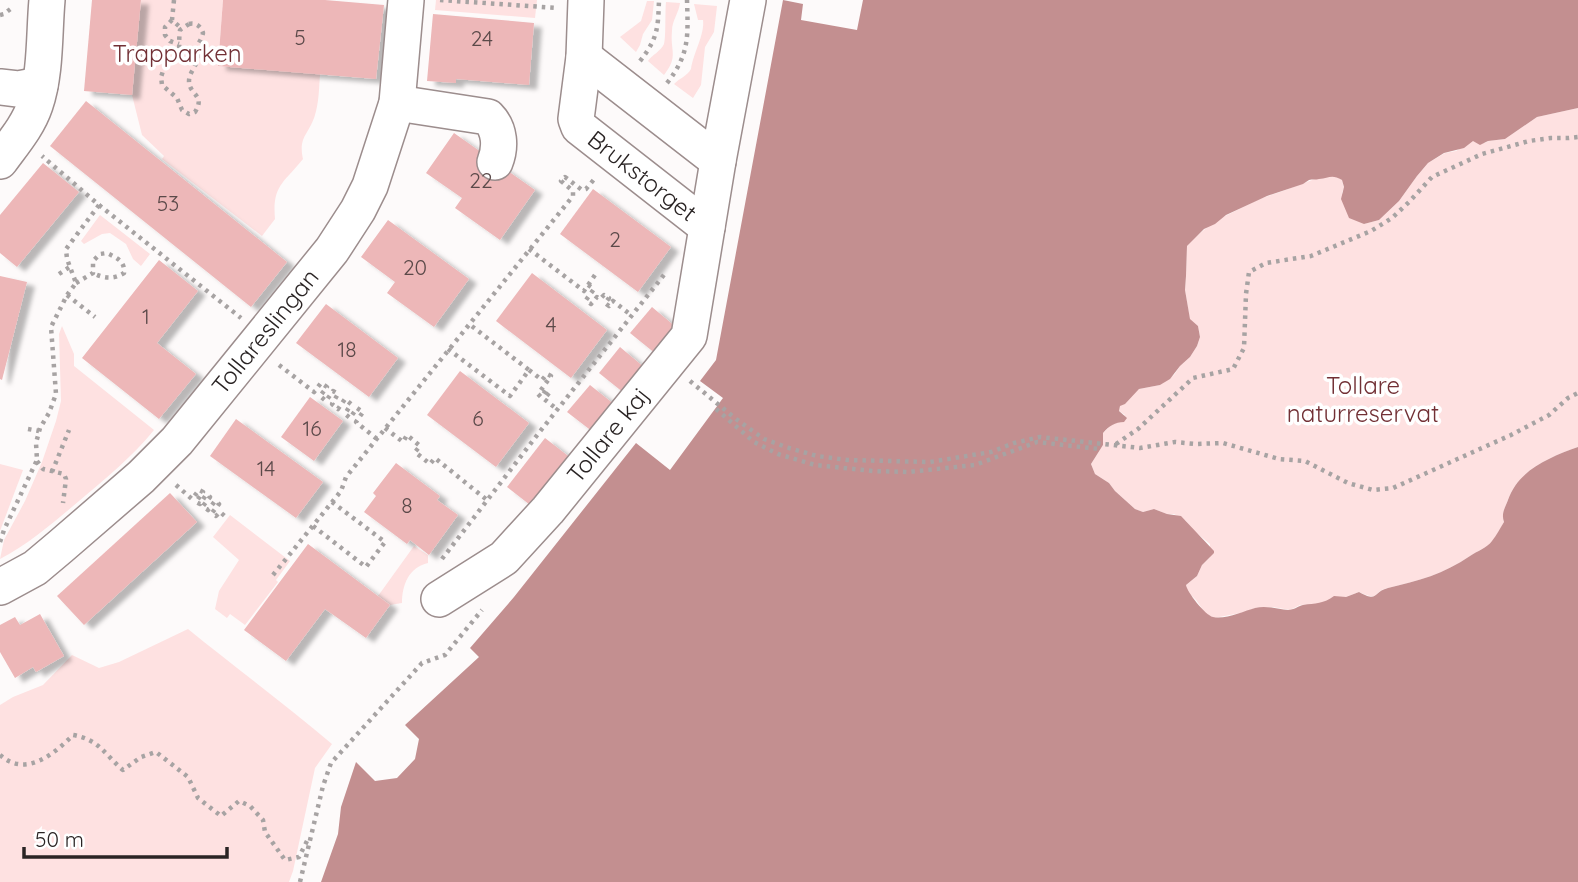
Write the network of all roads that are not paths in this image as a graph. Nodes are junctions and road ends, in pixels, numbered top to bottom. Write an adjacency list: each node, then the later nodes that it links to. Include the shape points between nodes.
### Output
1 (47, 0): 6 (street)
2 (406, 0): 8 (street, Tollareslingan)
3 (748, 0): 10 (street, Brukstorget)
4 (576, 4): 5 (street)
5 (584, 57): 10 (street); 12 (street, Brukstorget, via 576,119 579,127)
6 (40, 85): 7 (street); 9 (street, via 24,130)
7 (0, 87)
8 (397, 103): 11 (street, via 488,117 496,129 499,153); 14 (street, Tollareslingan, via 370,186 344,233 177,441 35,568)
9 (0, 161)
10 (718, 161): 12 (street, Brukstorget)
11 (495, 162)
12 (707, 227): 13 (street, Tollare kaj, via 689,336 504,558)
13 (438, 582)
14 (0, 587)

